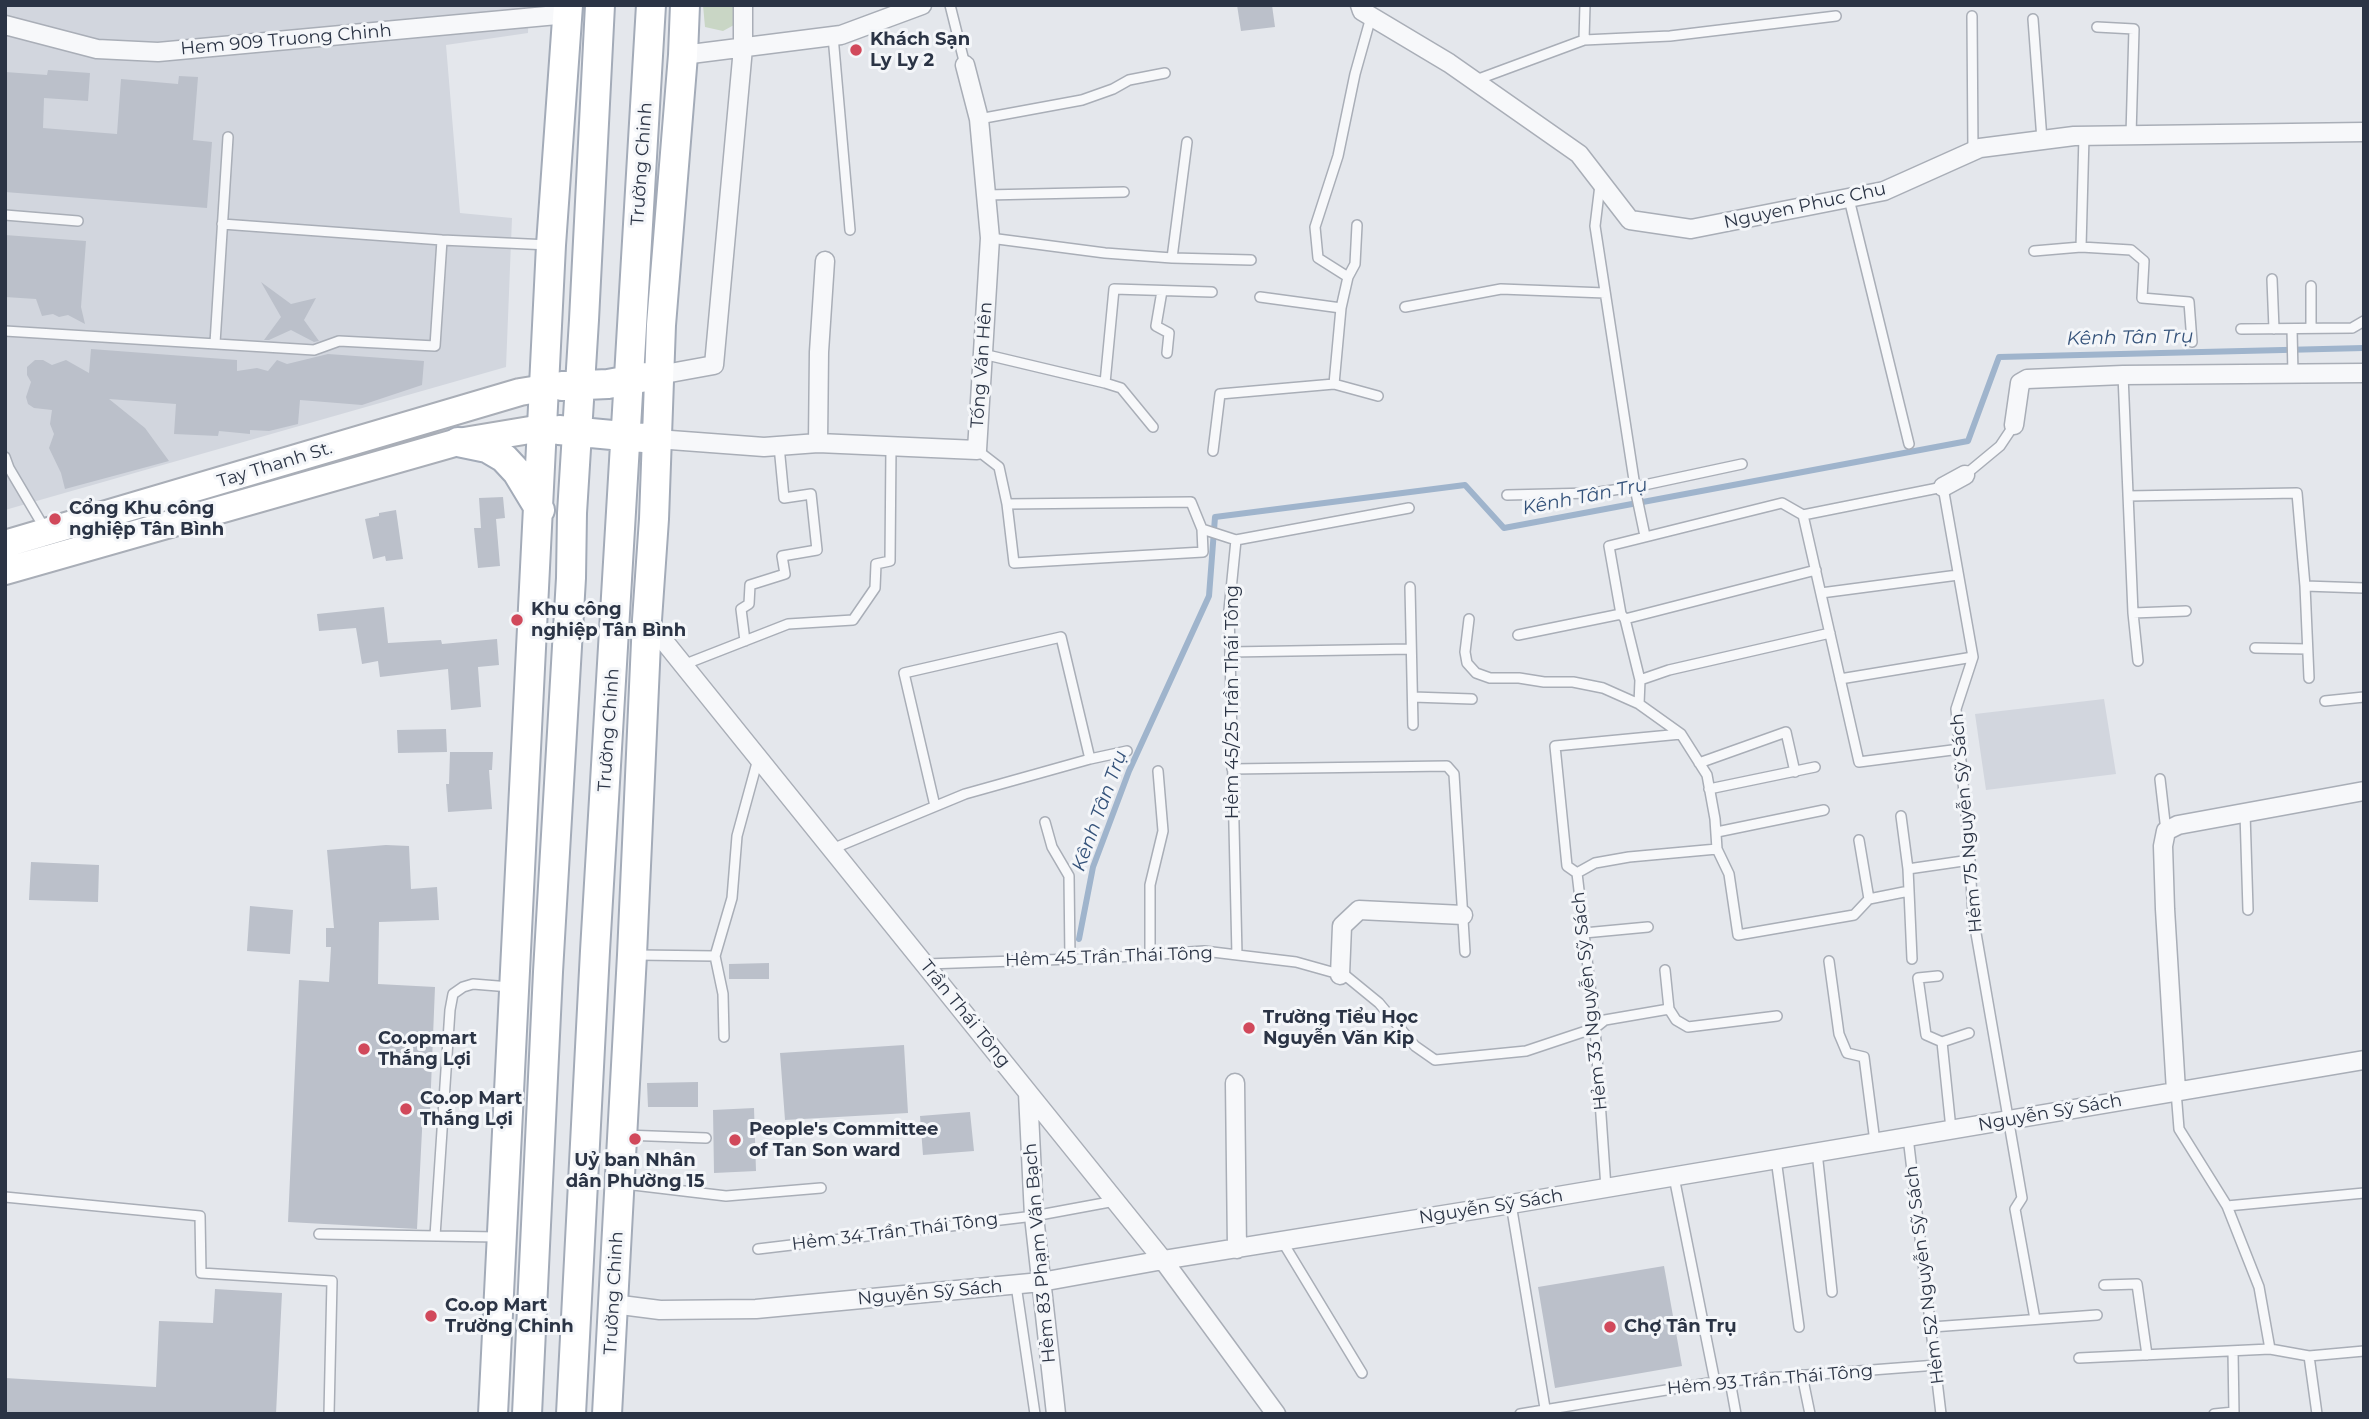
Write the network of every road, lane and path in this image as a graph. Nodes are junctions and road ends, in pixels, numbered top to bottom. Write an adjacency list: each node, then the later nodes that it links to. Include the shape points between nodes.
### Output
1 (600, 5): 73 (main road)
2 (651, 5): 70 (main road, Trường Chinh)
3 (685, 5): 18 (main road, Trường Chinh)
4 (743, 5): 17 (street)
5 (922, 5): 15 (street)
6 (950, 5): 19 (lane, Tống Văn Hên)
7 (1585, 5): 16 (lane)
8 (568, 9): 13 (street, Hem 909 Truong Chinh, via 158,52 97,49); 41 (main road)
9 (1365, 11): 21 (street, Nguyen Phuc Chu); 47 (lane, via 1338,156 1315,227 1318,258)
10 (1836, 16): 16 (lane, via 1671,36)
11 (1972, 16): 29 (lane)
12 (2033, 19): 27 (lane)
13 (5, 25)
14 (2098, 27): 24 (lane, via 2134,29)
15 (833, 36): 17 (street); 38 (lane)
16 (1584, 40): 21 (lane)
17 (743, 47): 18 (street); 68 (street, via 714,365)
18 (683, 55): 68 (main road, Trường Chinh)
19 (965, 65): 22 (street, Tống Văn Hên)
20 (1165, 73): 22 (lane, via 1129,80 1082,100)
21 (1474, 81): 30 (street, Nguyen Phuc Chu, via 1579,154)
22 (979, 119): 32 (street, Tống Văn Hên)
23 (2364, 132): 24 (street, Nguyen Phuc Chu)
24 (2131, 135): 25 (street, Nguyen Phuc Chu)
25 (2084, 136): 27 (street, Nguyen Phuc Chu); 42 (lane)
26 (228, 137): 36 (lane)
27 (2042, 140): 29 (street, Nguyen Phuc Chu)
28 (1187, 142): 44 (lane)
29 (1973, 152): 33 (street, Nguyen Phuc Chu, via 1884,191)
30 (1601, 181): 33 (street, Nguyen Phuc Chu, via 1630,220 1691,229); 52 (lane, via 1595,226)
31 (1124, 192): 32 (lane)
32 (986, 195): 39 (street, Tống Văn Hên)
33 (1849, 199): 84 (lane)
34 (5, 215): 35 (lane)
35 (78, 221)
36 (222, 225): 40 (lane); 63 (lane)
37 (1357, 225): 47 (lane, via 1355,264)
38 (850, 230)
39 (990, 238): 44 (lane); 65 (street, Tống Văn Hên)
40 (442, 240): 41 (lane); 63 (lane, via 435,346 339,341 314,350)
41 (551, 245): 74 (main road)
42 (2081, 247): 43 (lane); 62 (lane, via 2131,250 2144,261 2142,298 2189,302)
43 (2034, 251)
44 (1172, 258): 45 (lane)
45 (1251, 260)
46 (825, 261): 83 (street)
47 (1348, 277): 55 (lane)
48 (2272, 279): 59 (lane)
49 (2311, 286): 57 (lane)
50 (1162, 291): 51 (lane); 64 (lane, via 1156,326 1169,333); 71 (lane, via 1114,289)
51 (1212, 292)
52 (1605, 293): 54 (lane, via 1500,289); 93 (lane)
53 (1260, 297): 55 (lane)
54 (1405, 307)
55 (1341, 308): 72 (lane)
56 (2364, 321): 57 (lane, via 2352,328)
57 (2311, 328): 61 (lane)
58 (2241, 329): 59 (lane)
59 (2274, 329): 61 (lane)
60 (5, 331): 63 (lane)
61 (2292, 332): 66 (lane)
62 (2192, 342)
63 (215, 343)
64 (1167, 353)
65 (983, 354): 71 (lane); 87 (street, Tống Văn Hên)
66 (2293, 368): 67 (street); 69 (street)
67 (2364, 373)
68 (659, 374): 70 (main road); 81 (main road, Trường Chinh)
69 (2123, 375): 76 (street, via 2027,379 2020,383); 95 (lane)
70 (629, 380): 73 (main road); 80 (main road, Trường Chinh)
71 (1105, 383): 77 (lane, via 1121,388)
72 (1334, 384): 75 (lane); 88 (lane, via 1220,394)
73 (580, 385): 74 (main road); 79 (main road)
74 (545, 388): 78 (main road); 104 (street, Tay Thanh St., via 520,392)
75 (1378, 396)
76 (2014, 425): 91 (lane, via 2000,446)
77 (1153, 427)
78 (542, 428): 79 (main road); 82 (street, Tay Thanh St.); 97 (main road)
79 (577, 432): 80 (main road); 108 (main road)
80 (626, 436): 81 (main road); 183 (main road, Trường Chinh)
81 (657, 439): 85 (street, Tống Văn Hên); 117 (main road, Trường Chinh)
82 (458, 442): 97 (main road, via 488,447 504,458); 104 (street, Tay Thanh St.)
83 (818, 443): 85 (street, Tống Văn Hên); 86 (street, Tống Văn Hên)
84 (1909, 443)
85 (779, 446): 120 (lane, via 784,498 811,494 817,550 782,556 785,574 750,585 749,604 741,609)
86 (891, 447): 87 (street, Tống Văn Hên); 120 (lane, via 890,561 876,564 875,588 853,620 788,624)
87 (976, 450): 96 (lane, via 999,467)
88 (1213, 451)
89 (5, 457): 104 (lane)
90 (1742, 464): 93 (lane)
91 (1965, 475): 92 (street)
92 (1943, 487): 99 (lane); 107 (lane, Hẻm 75 Nguyễn Sỹ Sách)
93 (1636, 490): 94 (lane); 101 (lane)
94 (1507, 495)
95 (2128, 496): 109 (lane, via 2297,492); 114 (lane)
96 (1007, 504): 100 (lane, via 1191,502); 100 (lane, via 1014,563 1203,552)
97 (538, 507): 108 (main road); 181 (main road)
98 (1409, 508): 102 (lane)
99 (1803, 515): 101 (lane, via 1782,503); 106 (lane)
100 (1202, 529): 102 (lane)
101 (1645, 536): 115 (lane, via 1609,546)
102 (1236, 540): 124 (lane, Hẻm 45/25 Trần Thái Tông)
103 (5, 544): 104 (street, Tay Thanh St.)
104 (51, 545): 105 (street, Tay Thanh St.)
105 (5, 570)
106 (1816, 570): 112 (lane); 115 (lane)
107 (1958, 575): 112 (lane); 125 (lane, Hẻm 75 Nguyễn Sỹ Sách)
108 (571, 578): 182 (main road)
109 (2305, 586): 111 (lane); 123 (lane)
110 (1410, 587): 122 (lane)
111 (2364, 588)
112 (1821, 593): 118 (lane)
113 (2186, 611): 114 (lane)
114 (2133, 613): 126 (lane)
115 (1623, 617): 119 (lane); 130 (lane)
116 (1469, 619): 135 (lane, via 1466,663 1476,673 1490,678 1573,682 1603,688)
117 (647, 620): 127 (street, Trần Thái Tông); 171 (main road, Trường Chinh)
118 (1830, 633): 128 (lane); 130 (lane)
119 (1518, 635)
120 (745, 640): 127 (lane)
121 (2255, 648): 123 (lane)
122 (1411, 649): 124 (lane); 131 (lane)
123 (2307, 649): 129 (lane)
124 (1230, 652): 144 (lane, Hẻm 45/25 Trần Thái Tông)
125 (1972, 657): 128 (lane); 138 (lane, Hẻm 75 Nguyễn Sỹ Sách, via 1956,709)
126 (2138, 661)
127 (683, 665): 140 (street, Trần Thái Tông)
128 (1840, 678): 138 (lane, via 1859,762)
129 (2309, 678)
130 (1640, 680): 135 (lane)
131 (1413, 697): 133 (lane); 136 (lane)
132 (2364, 697): 134 (lane)
133 (1472, 699)
134 (2325, 701)
135 (1639, 704): 137 (lane)
136 (1413, 725)
137 (1681, 734): 142 (lane); 162 (lane, via 1555,746 1567,866)
138 (1960, 749): 160 (lane, Hẻm 75 Nguyễn Sỹ Sách)
139 (1126, 751): 141 (lane)
140 (758, 758): 158 (street, Trần Thái Tông); 173 (lane, via 737,836 732,898)
141 (1090, 760): 150 (lane); 150 (lane, via 1061,637 904,673)
142 (1699, 762): 146 (lane, via 1786,732); 148 (lane)
143 (1815, 767): 146 (lane)
144 (1232, 769): 166 (lane, via 1447,765 1454,774); 172 (lane, Hẻm 45/25 Trần Thái Tông)
145 (1158, 771): 170 (lane, via 1163,831 1150,885)
146 (1795, 772): 148 (lane)
147 (2160, 779): 155 (lane)
148 (1709, 789): 156 (lane)
149 (2364, 791): 152 (street)
150 (935, 806): 158 (lane)
151 (1824, 810): 156 (lane)
152 (2245, 813): 155 (street); 165 (lane)
153 (1901, 816): 161 (lane)
154 (1045, 822): 174 (lane, via 1052,847 1069,876)
155 (2166, 831): 193 (street, via 2165,909)
156 (1717, 832): 159 (lane)
157 (1859, 840): 164 (lane)
158 (832, 849): 177 (street, Trần Thái Tông)
159 (1717, 849): 162 (lane, Hẻm 33 Nguyễn Sỹ Sách, via 1629,857 1595,863); 164 (lane, via 1729,874 1738,935 1854,915)
160 (1970, 860): 161 (lane); 195 (lane, Hẻm 75 Nguyễn Sỹ Sách, via 1973,916)
161 (1908, 869): 163 (lane)
162 (1577, 873): 168 (lane, Hẻm 33 Nguyễn Sỹ Sách)
163 (1909, 891): 164 (lane); 175 (lane)
164 (1868, 899)
165 (2248, 910)
166 (1463, 915): 169 (lane); 179 (street, via 1359,910 1342,926)
167 (1648, 927): 168 (lane)
168 (1584, 933): 187 (lane, Hẻm 33 Nguyễn Sỹ Sách)
169 (1465, 952)
170 (1150, 954): 172 (lane, Hẻm 45 Trần Thái Tông, via 1204,951); 174 (lane, Hẻm 45 Trần Thái Tông)
171 (632, 955): 173 (lane); 184 (main road, Trường Chinh)
172 (1237, 955): 179 (lane, Hẻm 45 Trần Thái Tông, via 1296,962)
173 (715, 956): 189 (lane, via 723,994)
174 (1070, 959): 177 (lane, Hẻm 45 Trần Thái Tông)
175 (1912, 959)
176 (1829, 961): 200 (lane, via 1839,1034 1847,1053 1864,1057)
177 (924, 964): 194 (street, Trần Thái Tông)
178 (1665, 970): 185 (lane)
179 (1340, 975): 187 (lane, Hẻm 45 Trần Thái Tông, via 1379,1003 1415,1046 1435,1060 1526,1051)
180 (1938, 976): 190 (lane, via 1918,978 1926,1035)
181 (515, 987): 182 (main road); 214 (lane, via 473,984 453,994); 215 (main road)
182 (547, 991): 183 (main road); 244 (main road)
183 (593, 996): 184 (main road); 245 (main road, Trường Chinh)
184 (629, 999): 197 (main road, Trường Chinh)
185 (1669, 1009): 186 (lane, via 1675,1020 1688,1027); 187 (lane, Hẻm 45 Trần Thái Tông, via 1605,1020)
186 (1777, 1016)
187 (1595, 1028): 206 (lane, Hẻm 33 Nguyễn Sỹ Sách)
188 (1969, 1033): 190 (lane)
189 (724, 1037)
190 (1942, 1041): 196 (lane)
191 (2364, 1060): 193 (street, Nguyễn Sỹ Sách)
192 (1234, 1083): 218 (street)
193 (2176, 1091): 195 (street, Nguyễn Sỹ Sách); 211 (lane, via 2179,1129)
194 (1028, 1093): 209 (street, Trần Thái Tông); 212 (street, Hẻm 83 Phạm Văn Bạch)
195 (2009, 1119): 196 (street, Nguyễn Sỹ Sách); 226 (lane, Hẻm 75 Nguyễn Sỹ Sách, via 2022,1198 2015,1209)
196 (1951, 1129): 198 (street, Nguyễn Sỹ Sách)
197 (622, 1135): 199 (lane); 204 (main road, Trường Chinh)
198 (1908, 1137): 200 (street, Nguyễn Sỹ Sách); 228 (lane, Hẻm 52 Nguyễn Sỹ Sách)
199 (706, 1138)
200 (1875, 1142): 201 (street, Nguyễn Sỹ Sách)
201 (1817, 1152): 202 (street, Nguyễn Sỹ Sách); 223 (lane)
202 (1776, 1159): 203 (street, Nguyễn Sỹ Sách); 227 (lane)
203 (1674, 1177): 206 (street, Nguyễn Sỹ Sách); 239 (lane)
204 (620, 1184): 205 (lane, via 726,1196); 224 (main road, Trường Chinh)
205 (821, 1188)
206 (1606, 1188): 210 (street, Nguyễn Sỹ Sách)
207 (2364, 1193): 211 (lane)
208 (5, 1197): 242 (lane, via 200,1216 201,1273 332,1281)
209 (1115, 1201): 212 (lane, Hẻm 34 Trần Thái Tông); 219 (street, Trần Thái Tông)
210 (1511, 1205): 216 (street, Nguyễn Sỹ Sách); 240 (lane)
211 (2227, 1206): 229 (lane, via 2259,1287)
212 (1034, 1216): 217 (lane, Hẻm 34 Trần Thái Tông); 220 (street, Hẻm 83 Phạm Văn Bạch)
213 (319, 1234): 214 (lane)
214 (435, 1236): 215 (lane)
215 (502, 1237): 243 (main road)
216 (1282, 1241): 218 (street, Nguyễn Sỹ Sách); 236 (lane)
217 (758, 1249)
218 (1237, 1249): 219 (street, Nguyễn Sỹ Sách)
219 (1163, 1260): 220 (street, Nguyễn Sỹ Sách); 249 (street, Trần Thái Tông)
220 (1041, 1282): 221 (street, Nguyễn Sỹ Sách); 248 (street, Hẻm 83 Phạm Văn Bạch)
221 (1016, 1284): 224 (street, Nguyễn Sỹ Sách, via 757,1309 660,1310); 247 (lane)
222 (2104, 1285): 232 (lane, via 2137,1284)
223 (1832, 1293)
224 (613, 1304): 246 (main road, Trường Chinh)
225 (2097, 1315): 226 (lane)
226 (2035, 1319): 228 (lane)
227 (1799, 1327)
228 (1933, 1327): 235 (lane, Hẻm 52 Nguyễn Sỹ Sách)
229 (2270, 1349): 230 (lane); 233 (lane)
230 (2233, 1351): 232 (lane); 241 (lane)
231 (2364, 1351): 233 (lane)
232 (2147, 1355): 234 (lane)
233 (2309, 1356): 255 (lane)
234 (2079, 1358)
235 (1937, 1365): 237 (lane, Hẻm 93 Trần Thái Tông); 253 (lane, Hẻm 52 Nguyễn Sỹ Sách)
236 (1362, 1373)
237 (1802, 1375): 238 (lane, Hẻm 93 Trần Thái Tông); 252 (lane)
238 (1730, 1381): 239 (lane, Hẻm 93 Trần Thái Tông); 251 (lane)
239 (1715, 1382): 240 (lane, Hẻm 93 Trần Thái Tông)
240 (1545, 1408): 250 (lane, Hẻm 93 Trần Thái Tông)
241 (2234, 1413): 254 (lane)
242 (329, 1414)
243 (493, 1414)
244 (527, 1414)
245 (571, 1414)
246 (607, 1414)
247 (1035, 1414)
248 (1056, 1414)
249 (1276, 1414)
250 (1520, 1414)
251 (1736, 1414)
252 (1810, 1414)
253 (1941, 1414)
254 (2214, 1414)
255 (2317, 1414)

